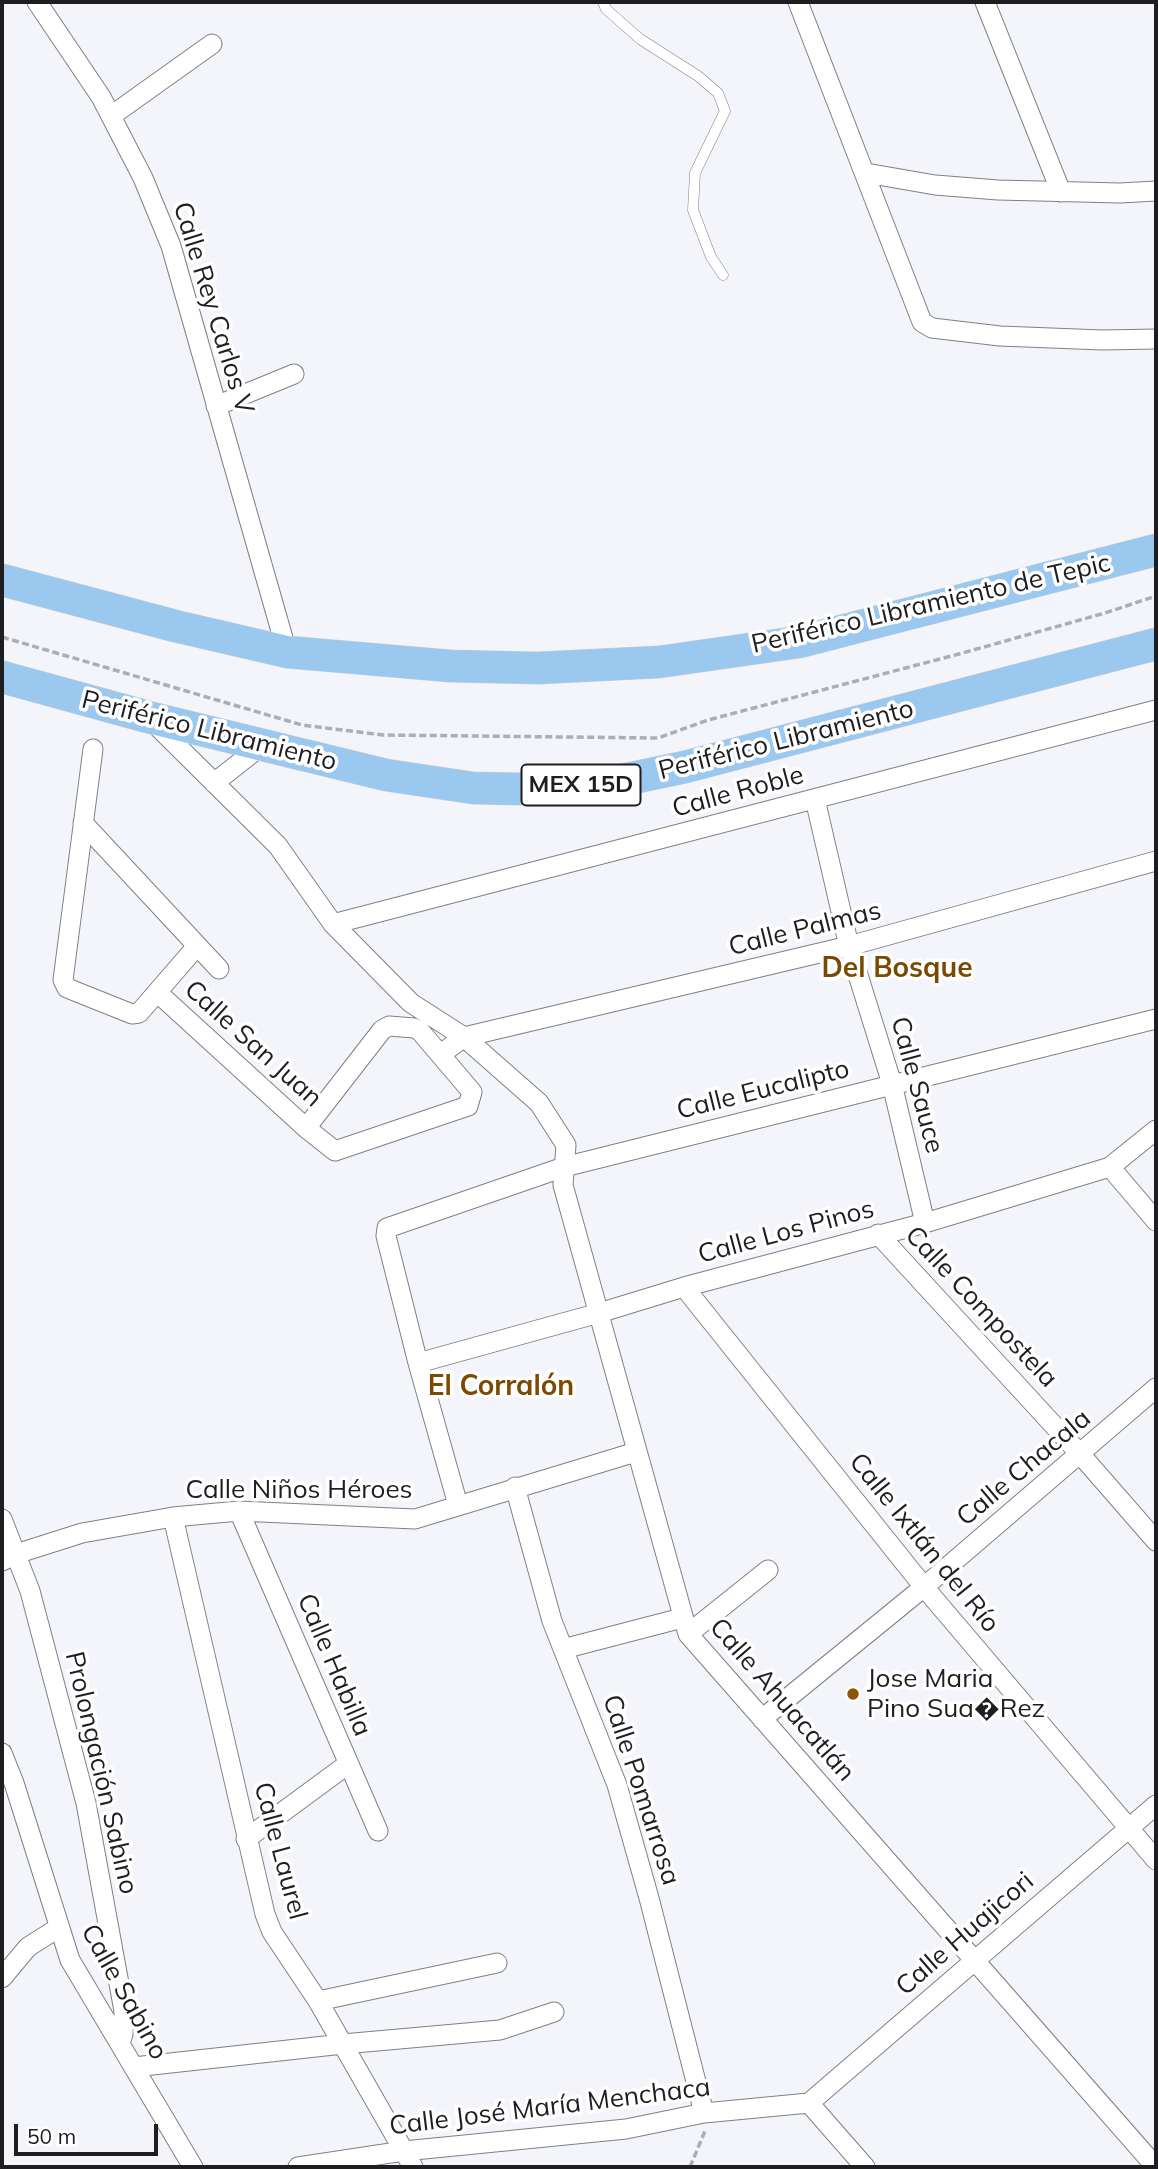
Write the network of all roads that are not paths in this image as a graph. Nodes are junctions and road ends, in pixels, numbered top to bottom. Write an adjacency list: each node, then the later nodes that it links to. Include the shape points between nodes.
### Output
1 (37, 2): 6 (street, Calle Rey Carlos V)
2 (603, 2): 10 (lane, via 640,39 718,93 725,111 695,173 693,210)
3 (798, 2): 7 (street)
4 (985, 2): 9 (street)
5 (212, 44): 6 (street)
6 (111, 116): 13 (street, Calle Rey Carlos V, via 171,246)
7 (866, 173): 9 (street, via 935,185); 11 (street, via 922,323 1000,336)
8 (1156, 191): 9 (street)
9 (1061, 192)
10 (723, 275)
11 (1156, 339)
12 (294, 374): 13 (street)
13 (216, 406): 17 (street, Calle Rey Carlos V)
14 (1156, 550): 17 (highway, Periférico Libramiento de Tepic, via 799,642 659,662 538,668 450,666)
15 (2, 580): 17 (highway, Periférico Libramiento de Tepic)
16 (1156, 644): 21 (highway, Periférico Libramiento / MEX 15D, via 618,781 473,788 386,775)
17 (287, 652)
18 (2, 677): 20 (highway, Periférico Libramiento / MEX 15D)
19 (1156, 710): 24 (street, Calle Roble)
20 (148, 717): 21 (highway, Periférico Libramiento / MEX 15D); 23 (street, Calle Ahuacatlán)
21 (261, 746): 23 (street)
22 (93, 749): 25 (street, Calle San Juan)
23 (214, 783): 27 (street, Calle Ahuacatlán, via 278,846)
24 (816, 799): 27 (street, Calle Roble); 29 (street, Calle Sauce)
25 (83, 823): 28 (street); 31 (street, Calle San Juan, via 63,980 67,988 132,1014 139,1013)
26 (1156, 861): 29 (street, Calle Palmas)
27 (333, 924): 33 (street, Calle Ahuacatlán, via 411,1003)
28 (197, 946): 30 (street); 31 (street)
29 (849, 946): 33 (street, Calle Palmas); 35 (street, Calle Sauce)
30 (219, 969)
31 (158, 993): 36 (street, Calle San Juan)
32 (1156, 1019): 35 (street, Calle Eucalipto)
33 (464, 1037): 34 (street); 38 (street, Calle Ahuacatlán, via 539,1103 566,1145)
34 (441, 1054): 36 (street, via 414,1028 389,1026); 36 (street, Calle San Juan, via 472,1092 468,1106 335,1151)
35 (892, 1084): 38 (street, Calle Eucalipto); 41 (street, Calle Sauce)
36 (306, 1128)
37 (1156, 1130): 39 (street, Calle Los Pinos)
38 (564, 1167): 44 (street, Calle Ahuacatlán, via 563,1185); 45 (street, Calle Eucalipto, via 387,1228)
39 (1110, 1167): 40 (street); 41 (street, Calle Los Pinos)
40 (1156, 1221)
41 (925, 1223): 42 (street, Calle Los Pinos)
42 (878, 1234): 43 (street, Calle Los Pinos); 48 (street, Calle Compostela)
43 (684, 1287): 44 (street, Calle Los Pinos); 57 (street, Calle Ixtlán del Río)
44 (599, 1313): 45 (street, Calle Los Pinos); 47 (street, Calle Ahuacatlán)
45 (418, 1363): 50 (street)
46 (1156, 1388): 48 (street, Calle Chacala)
47 (636, 1452): 49 (street, Calle Niños Héroes); 58 (street, Calle Ahuacatlán)
48 (1081, 1455): 54 (street, Calle Compostela); 57 (street, Calle Chacala)
49 (514, 1487): 50 (street, Calle Niños Héroes); 59 (street, Calle Pomarrosa)
50 (458, 1505): 51 (street, Calle Niños Héroes, via 415,1519)
51 (239, 1511): 52 (street, Calle Niños Héroes); 62 (street, Calle Habilla)
52 (173, 1517): 55 (street, Calle Niños Héroes, via 82,1533); 66 (street, Calle Laurel)
53 (2, 1519): 55 (street, Prolongación Sabino)
54 (1156, 1541)
55 (9, 1557): 74 (street, Prolongación Sabino, via 30,1591 86,1802 124,2011)
56 (768, 1570): 58 (street)
57 (924, 1587): 60 (street, Calle Chacala); 64 (street, Calle Ixtlán del Río)
58 (685, 1626): 59 (street); 60 (street, Calle Ahuacatlán)
59 (563, 1649): 78 (street, Calle Pomarrosa, via 617,1785)
60 (762, 1720): 69 (street, Calle Ahuacatlán)
61 (2, 1753): 68 (street, Calle Sabino)
62 (348, 1764): 65 (street); 66 (street, Calle Habilla)
63 (1156, 1805): 64 (street, Calle Huajicori)
64 (1129, 1828): 67 (street, Calle Ixtlán del Río); 69 (street, Calle Huajicori)
65 (378, 1831)
66 (246, 1839): 72 (street, Calle Laurel, via 272,1932)
67 (1156, 1860)
68 (58, 1928): 71 (street, via 28,1947); 74 (street, Calle Sabino, via 70,1960)
69 (975, 1960): 77 (street, Calle Huajicori); 83 (street, Calle Ahuacatlán)
70 (497, 1963): 72 (street)
71 (2, 1978)
72 (318, 2001): 75 (street, Calle Laurel)
73 (554, 2012): 75 (street, via 500,2030)
74 (120, 2043): 76 (street, Calle Sabino)
75 (343, 2043): 76 (street); 79 (street, Calle Laurel)
76 (134, 2067): 80 (street, Calle Sabino)
77 (808, 2103): 78 (street, Calle José María Menchaca); 82 (street)
78 (705, 2122): 79 (street, Calle José María Menchaca)
79 (408, 2159): 81 (street, Calle José María Menchaca)
80 (193, 2167)
81 (298, 2167)
82 (865, 2167)
83 (1156, 2167)

